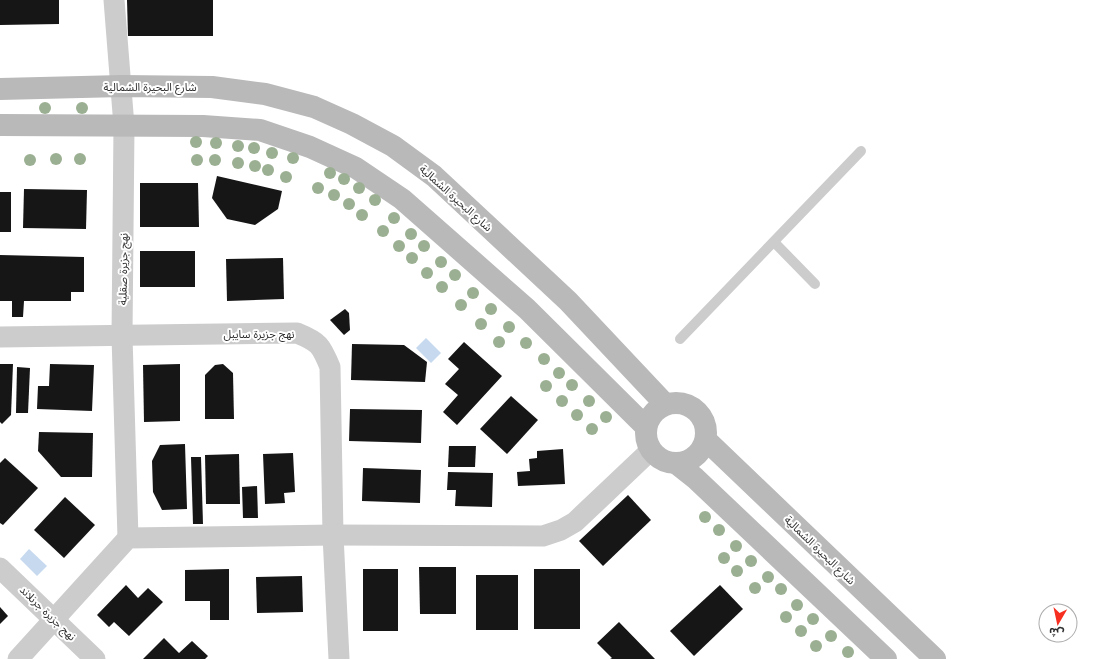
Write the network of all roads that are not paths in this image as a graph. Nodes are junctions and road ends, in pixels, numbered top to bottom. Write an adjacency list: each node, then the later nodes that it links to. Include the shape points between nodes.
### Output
1 (114, 0): 2 (street, نهج جزيرة صقلية)
2 (122, 86): 3 (main road, شارع البحيرة الشمالية); 5 (street, نهج جزيرة صقلية); 12 (main road, شارع البحيرة الشمالية, via 212,87 265,94 314,107 393,146 434,176 568,301)
3 (0, 89)
4 (0, 125): 5 (main road)
5 (124, 126): 9 (street, نهج جزيرة صقلية); 13 (main road, via 203,126 260,130 310,147 356,168 402,199 521,304)
6 (861, 152): 7 (lane)
7 (774, 242): 8 (lane); 11 (lane)
8 (815, 284)
9 (122, 336): 10 (street, نهج جزيرة سايبل); 17 (street, نهج جزيرة سايبل, via 297,333 314,340 323,351 330,367); 18 (street, نهج جزيرة صقلية)
10 (0, 337)
11 (680, 339)
12 (665, 404): 13 (main road, via 652,413); 14 (main road, via 681,402 696,410 705,423)
13 (646, 427): 15 (main road, via 645,435)
14 (706, 440): 16 (main road, via 695,457 686,462); 25 (main road, شارع البحيرة الشمالية)
15 (651, 450): 16 (main road, via 666,462); 17 (street, via 575,522 543,536)
16 (676, 463): 24 (main road)
17 (333, 535): 18 (street); 23 (street, نهج جزيرة سايبل)
18 (128, 538): 20 (street)
19 (0, 568): 20 (street, نهج جزيرة جرنلاند)
20 (55, 620): 21 (street); 22 (street, نهج جزيرة جرنلاند)
21 (18, 659)
22 (95, 659)
23 (339, 659)
24 (886, 659)
25 (935, 659)

